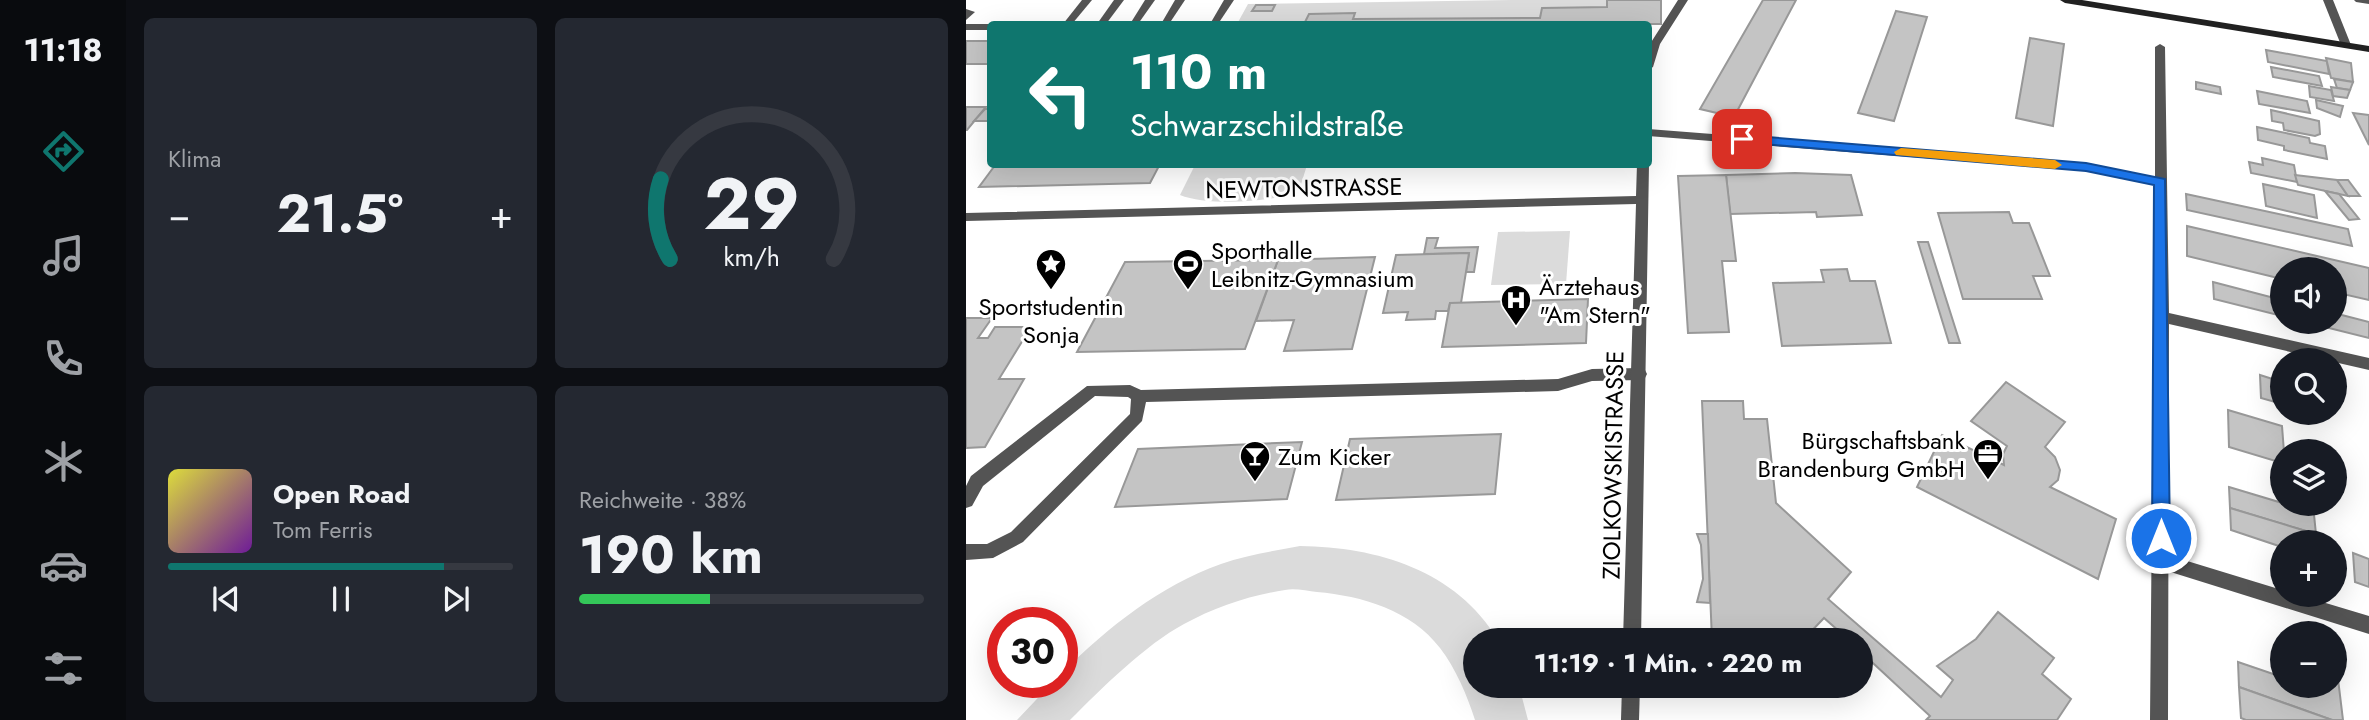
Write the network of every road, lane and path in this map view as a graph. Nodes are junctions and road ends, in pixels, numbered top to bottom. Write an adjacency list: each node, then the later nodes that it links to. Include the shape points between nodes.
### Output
1 (1087, 0): 11 (street)
2 (1119, 0): 12 (street)
3 (1150, 0): 13 (street)
4 (1180, 0): 14 (street)
5 (1229, 0): 15 (street)
6 (1683, 0): 21 (street)
7 (2065, 0): 18 (street)
8 (2329, 0): 18 (street)
9 (2359, 0): 10 (street)
10 (2369, 1)
11 (1070, 21)
12 (1103, 21)
13 (1136, 21)
14 (1167, 21)
15 (1216, 21)
16 (966, 27): 17 (street)
17 (987, 27)
18 (2346, 45): 20 (street)
19 (2160, 47): 24 (street)
20 (2369, 49)
21 (1652, 54)
22 (1652, 132): 24 (street, via 2086,167)
23 (1643, 168): 25 (street, ZIOLKOWSKISTRASSE)
24 (2161, 182): 27 (street)
25 (1643, 200): 26 (street, NEWTONSTRASSE); 29 (street, ZIOLKOWSKISTRASSE)
26 (966, 217)
27 (2162, 317): 28 (street); 33 (street)
28 (2369, 364)
29 (1640, 374): 30 (street, via 1592,375 1558,384); 35 (street, ZIOLKOWSKISTRASSE)
30 (1139, 396): 31 (street, via 1130,391 1092,390 977,481); 32 (street, via 1137,417 1017,537 998,550)
31 (966, 501)
32 (966, 552)
33 (2161, 561): 34 (street); 38 (street)
34 (2369, 625)
35 (1632, 628)
36 (1631, 698): 37 (street)
37 (1630, 720)
38 (2159, 720)

